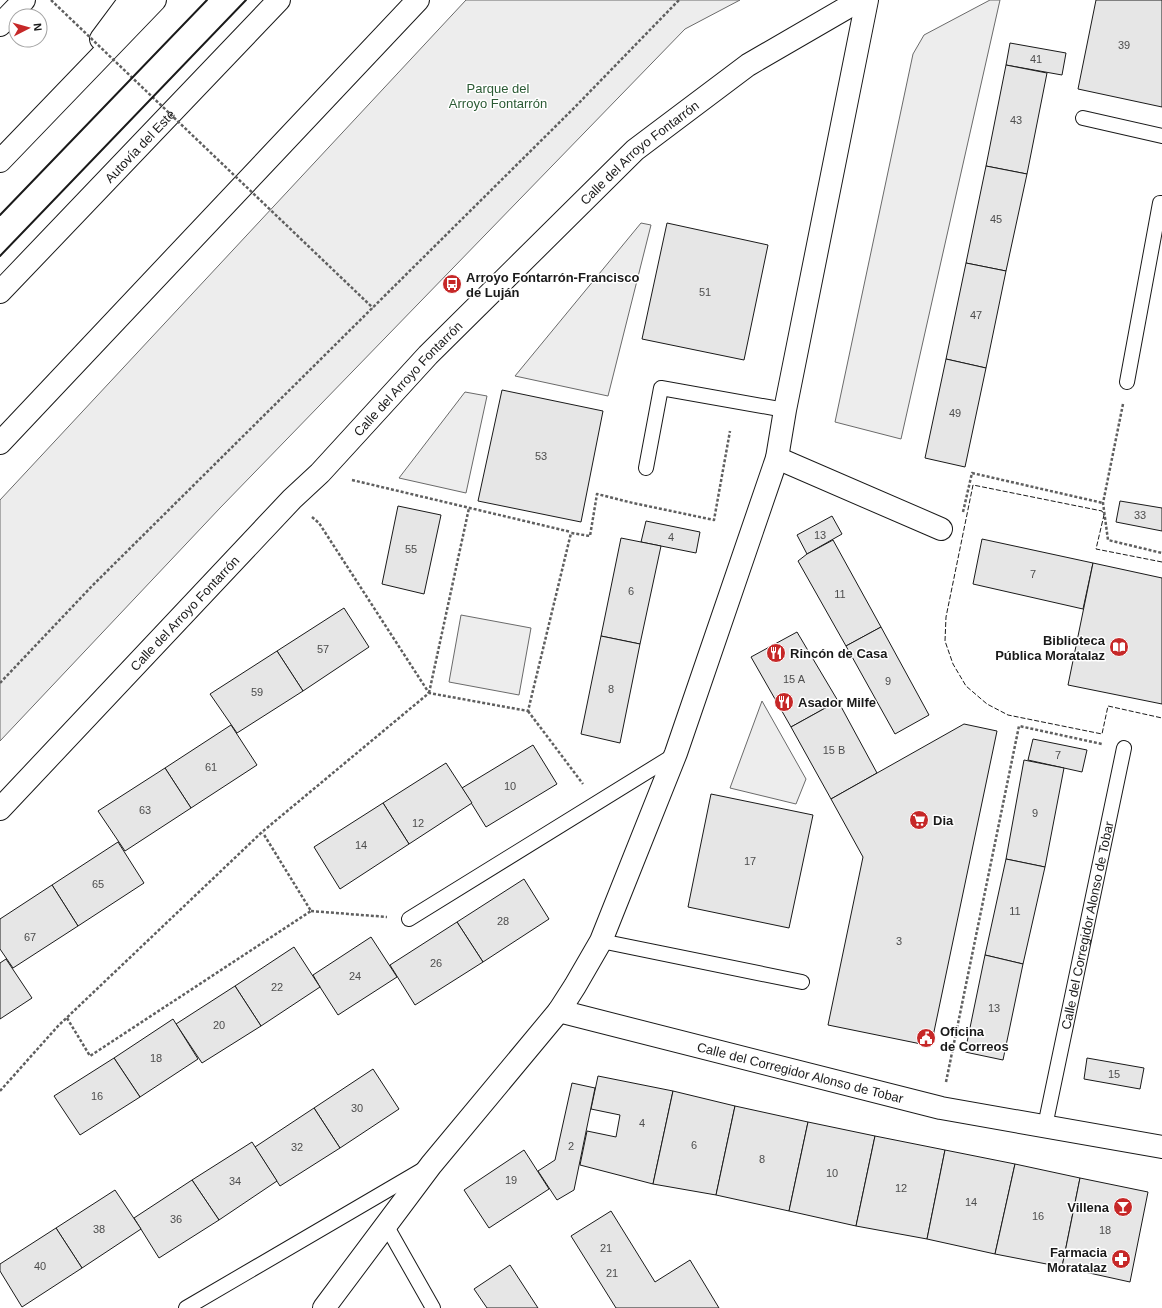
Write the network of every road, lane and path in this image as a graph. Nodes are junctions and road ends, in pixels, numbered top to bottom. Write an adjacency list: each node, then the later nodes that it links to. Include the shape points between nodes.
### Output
1 (24, 0): 10 (main road)
2 (51, 0): 17 (path, bridge)
3 (130, 0): 11 (main road)
4 (155, 0): 11 (main road)
5 (279, 0): 16 (main road, Autovía del Este)
6 (418, 0): 21 (main road)
7 (679, 0): 17 (path)
8 (860, 0): 24 (main road, Calle del Arroyo Fontarrón, via 748,65 635,150 428,355)
9 (867, 0): 19 (main road)
10 (0, 25)
11 (48, 111): 14 (main road)
12 (1083, 118): 13 (lane)
13 (1162, 136)
14 (0, 161)
15 (1162, 203): 18 (lane)
16 (0, 292)
17 (373, 308): 31 (path, via 92,586)
18 (1127, 382): 26 (path)
19 (785, 410): 22 (main road); 23 (lane, via 661,388)
20 (730, 431): 29 (path, via 714,520 632,504 597,494 590,536)
21 (0, 443)
22 (777, 458): 28 (main road); 35 (main road)
23 (646, 468)
24 (320, 473): 25 (main road, Calle del Arroyo Fontarrón); 27 (path)
25 (292, 499): 32 (path, via 319,523); 37 (main road, Calle del Arroyo Fontarrón)
26 (1104, 503): 28 (path, via 972,473 958,531); 30 (path, via 1108,540)
27 (469, 508): 29 (path); 32 (path)
28 (941, 529)
29 (571, 532): 33 (path)
30 (1162, 553)
31 (0, 683)
32 (429, 693): 33 (path); 38 (path)
33 (528, 711): 36 (path)
34 (1124, 748): 46 (path, via 1019,726); 47 (lane, Calle del Corregidor Alonso de Tobar)
35 (676, 753): 36 (lane); 41 (main road)
36 (597, 803): 40 (lane)
37 (0, 809)
38 (262, 832): 39 (path); 44 (path)
39 (312, 911): 40 (path); 44 (path, via 90,1056)
40 (409, 919)
41 (601, 942): 42 (lane); 43 (main road)
42 (802, 982)
43 (559, 1011): 46 (main road, Calle del Corregidor Alonso de Tobar); 49 (main road)
44 (67, 1018): 45 (path)
45 (0, 1091)
46 (941, 1108): 47 (main road, Calle del Corregidor Alonso de Tobar)
47 (1045, 1126): 48 (main road, Calle del Corregidor Alonso de Tobar)
48 (1162, 1147)
49 (431, 1164): 50 (main road); 51 (lane)
50 (386, 1226): 52 (main road); 53 (lane)
51 (186, 1308)
52 (324, 1308)
53 (433, 1308)

